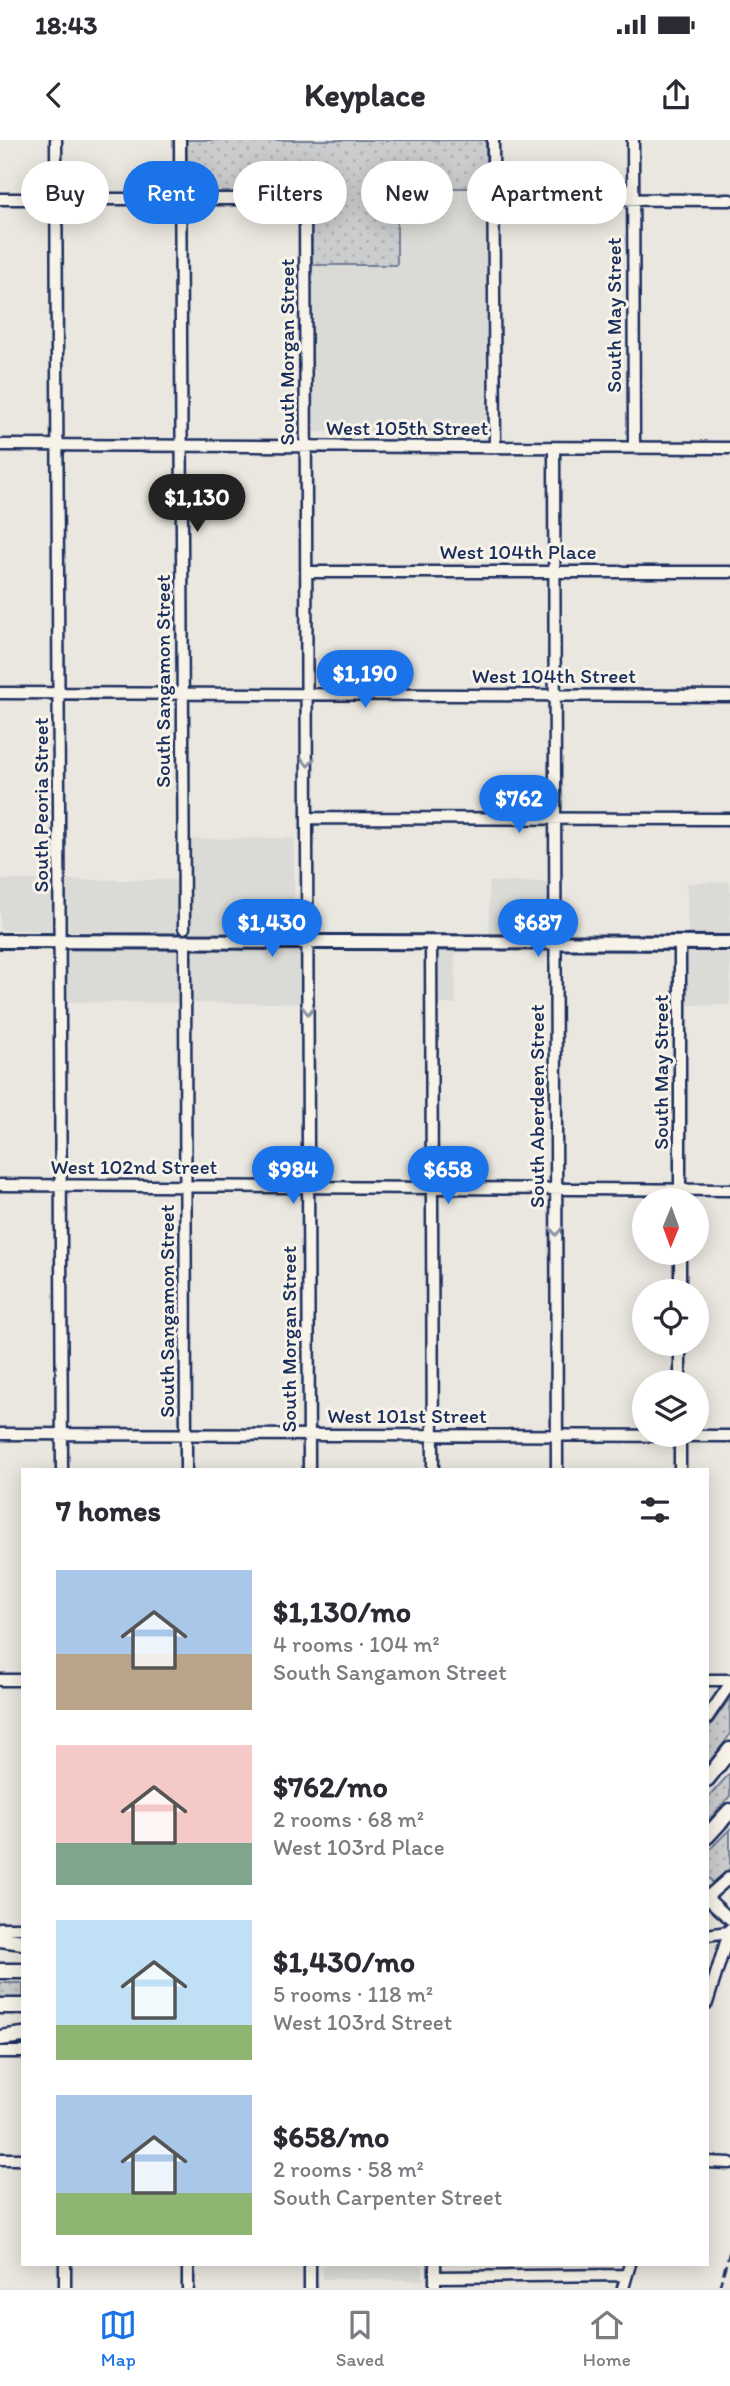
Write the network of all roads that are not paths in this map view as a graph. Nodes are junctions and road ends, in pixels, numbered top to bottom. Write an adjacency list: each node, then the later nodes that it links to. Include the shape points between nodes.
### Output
1 (56, 140): 5 (street, South Peoria Street)
2 (180, 140): 6 (street, South Sangamon Street)
3 (493, 140): 7 (street)
4 (633, 140): 12 (street, South May Street)
5 (56, 161)
6 (180, 161)
7 (493, 161)
8 (0, 199): 9 (street)
9 (21, 199)
10 (219, 199): 20 (street, South Morgan Street, via 305,199)
11 (627, 199): 12 (street)
12 (633, 199): 13 (street); 23 (street, South May Street)
13 (730, 200)
14 (56, 224): 18 (street, South Peoria Street)
15 (180, 224): 19 (street, South Sangamon Street)
16 (494, 224): 21 (street)
17 (0, 445): 18 (street, West 105th Street)
18 (58, 446): 19 (street, West 105th Street); 29 (street, South Peoria Street)
19 (181, 446): 20 (street, West 105th Street); 30 (street, South Sangamon Street)
20 (306, 447): 21 (street, West 105th Street); 26 (street, South Morgan Street)
21 (495, 447): 22 (street, West 105th Street)
22 (554, 448): 23 (street, West 105th Street); 25 (street, South Aberdeen Street)
23 (634, 448): 24 (street, West 105th Street)
24 (730, 448)
25 (554, 571): 26 (street, West 104th Place); 27 (street, West 104th Place); 32 (street, South Aberdeen Street)
26 (307, 572): 31 (street, South Morgan Street)
27 (730, 572)
28 (0, 693): 29 (street, West 104th Street)
29 (60, 693): 30 (street, West 104th Street); 39 (street, South Peoria Street)
30 (183, 693): 31 (street, West 104th Street); 37 (street, South Sangamon Street)
31 (308, 694): 32 (street, West 104th Street); 34 (street, South Morgan Street, one-way to 34)
32 (554, 695): 33 (street, West 104th Street); 36 (street, South Aberdeen Street)
33 (730, 696)
34 (308, 818): 36 (street); 41 (street, South Morgan Street)
35 (730, 819): 36 (street)
36 (555, 820): 43 (street, South Aberdeen Street)
37 (184, 928)
38 (0, 942): 39 (main road)
39 (61, 942): 40 (main road); 47 (street, South Peoria Street)
40 (185, 942): 41 (main road); 48 (street, South Sangamon Street)
41 (308, 942): 42 (main road); 49 (street, South Morgan Street, one-way to 49)
42 (431, 942): 43 (main road); 50 (street)
43 (555, 942): 44 (main road); 52 (street, South Aberdeen Street)
44 (680, 943): 45 (main road); 51 (street, South May Street)
45 (730, 943)
46 (0, 1185): 47 (street, West 102nd Street)
47 (62, 1186): 48 (street, West 102nd Street); 57 (street, South Peoria Street)
48 (186, 1186): 49 (street, West 102nd Street); 58 (street, South Sangamon Street)
49 (309, 1187): 50 (street, West 102nd Street); 59 (street, South Morgan Street)
50 (433, 1188): 52 (street, West 102nd Street); 60 (street)
51 (680, 1188)
52 (556, 1189): 55 (street, West 102nd Street); 61 (street, South Aberdeen Street, one-way to 61)
53 (730, 1189): 54 (street, West 102nd Street)
54 (709, 1192)
55 (632, 1193)
56 (0, 1434): 57 (street, West 101st Street)
57 (62, 1434): 58 (street, West 101st Street); 66 (street, South Peoria Street)
58 (186, 1434): 59 (street, West 101st Street); 67 (street, South Sangamon Street)
59 (309, 1435): 60 (street, West 101st Street); 68 (street, South Morgan Street)
60 (433, 1435): 61 (street, West 101st Street); 69 (street)
61 (557, 1435): 62 (street, West 101st Street); 70 (street, South Aberdeen Street)
62 (632, 1435)
63 (709, 1436): 64 (street, West 101st Street)
64 (730, 1436)
65 (680, 1447): 71 (street)
66 (62, 1468)
67 (186, 1468)
68 (309, 1468)
69 (433, 1468)
70 (557, 1468)
71 (680, 1468)
72 (0, 1680): 73 (street)
73 (21, 1680)
74 (709, 1680): 75 (street)
75 (730, 1682): 76 (street)
76 (709, 1715)
77 (730, 1750): 78 (highway)
78 (709, 1776)
79 (730, 1811): 80 (highway)
80 (709, 1834)
81 (730, 1877): 82 (street)
82 (709, 1895)
83 (709, 1899): 84 (street)
84 (730, 1919)
85 (0, 1928): 86 (street)
86 (21, 1928)
87 (729, 1931): 88 (street); 93 (street)
88 (709, 1935)
89 (0, 1939): 90 (highway)
90 (21, 1942)
91 (0, 1971): 92 (highway)
92 (21, 1971)
93 (709, 1996)
94 (0, 2006): 95 (highway)
95 (21, 2006)
96 (21, 2035): 97 (highway)
97 (0, 2038)
98 (0, 2052): 99 (street)
99 (21, 2052)
100 (0, 2159): 101 (street)
101 (21, 2159)
102 (709, 2162): 103 (street)
103 (730, 2162)
104 (65, 2266): 111 (street)
105 (188, 2266): 112 (street)
106 (310, 2266): 113 (street)
107 (435, 2266): 110 (street)
108 (629, 2266): 109 (street)
109 (626, 2275): 110 (street); 115 (street)
110 (435, 2277): 114 (street)
111 (65, 2288)
112 (188, 2288)
113 (310, 2288)
114 (435, 2288)
115 (623, 2288)

